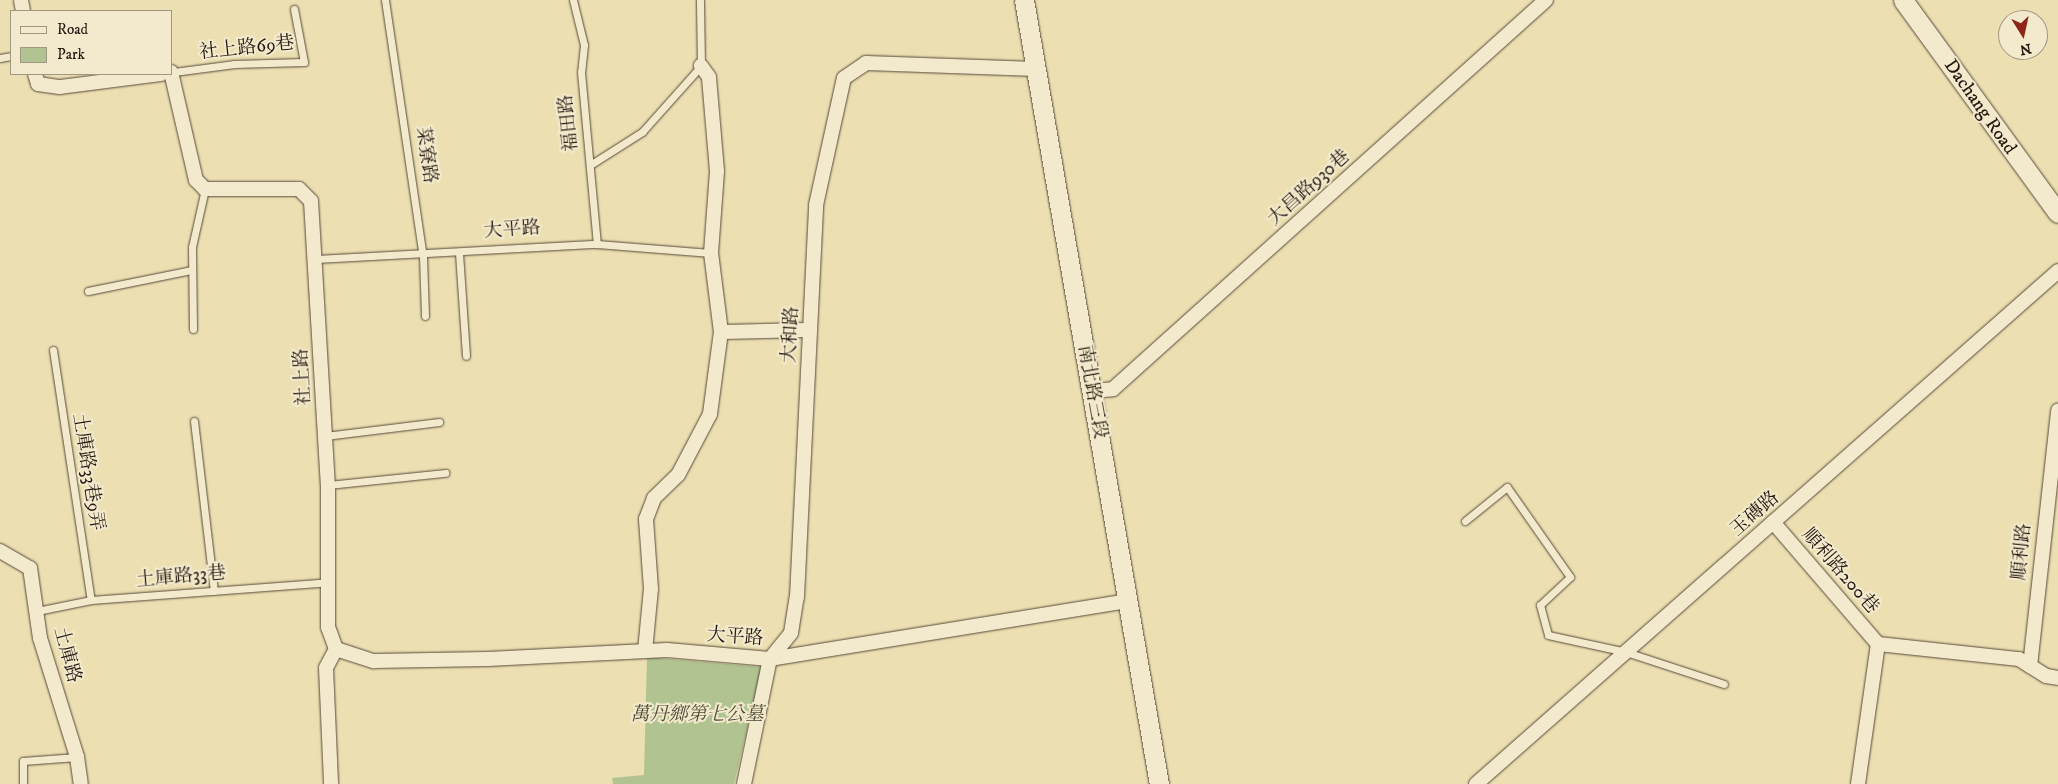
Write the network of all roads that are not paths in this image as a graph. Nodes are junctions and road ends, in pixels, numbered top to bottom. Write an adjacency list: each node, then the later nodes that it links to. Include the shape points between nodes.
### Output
1 (385, 0): 20 (lane, 菜寮路)
2 (573, 0): 14 (lane, 福田路, via 584,45 580,72)
3 (700, 0): 8 (lane)
4 (1024, 0): 9 (street, 南北路三段)
5 (1546, 0): 31 (street, 大昌路930巷, via 1113,389)
6 (1903, 0): 16 (street, Dachang Road)
7 (294, 9): 10 (lane, 社上路69巷, via 304,62 234,64)
8 (701, 66): 14 (lane, via 642,132); 19 (street, via 709,77 717,171)
9 (1036, 69): 27 (street, 大和路, via 866,63 844,78 816,205); 31 (street, 南北路三段)
10 (172, 73)
11 (35, 75): 12 (street, via 38,84 60,87)
12 (153, 75)
13 (170, 75): 15 (street, via 196,180)
14 (590, 165): 17 (lane, 福田路)
15 (205, 188): 21 (street, 社上路, via 299,189 311,201); 22 (lane, via 192,246)
16 (2058, 213)
17 (597, 244): 18 (lane, 大平路); 19 (lane, 大平路)
18 (459, 253): 20 (lane, 大平路); 30 (lane)
19 (711, 253): 28 (street)
20 (423, 256): 21 (lane, 大平路); 25 (lane, 菜寮路)
21 (316, 259): 35 (street, 社上路)
22 (191, 270): 24 (lane); 26 (lane)
23 (2058, 271): 39 (street, 玉磚路)
24 (88, 291)
25 (425, 316)
26 (193, 329)
27 (810, 330): 28 (street); 50 (street, 大和路, via 797,597 792,632)
28 (721, 332): 48 (street, via 710,414 678,475 654,498 646,519 651,588)
29 (53, 350): 43 (lane, 土庫路33巷9弄)
30 (466, 356)
31 (1092, 391): 44 (street, 南北路三段)
32 (2058, 411): 51 (street, 順利路)
33 (194, 422): 42 (lane)
34 (439, 422): 35 (lane)
35 (325, 436): 37 (street, 社上路)
36 (445, 473): 37 (lane)
37 (328, 486): 41 (street, 社上路)
38 (1464, 521): 49 (lane, via 1507,487 1570,577 1540,605 1548,635)
39 (1773, 522): 46 (street, 順利路200巷); 49 (street, 玉磚路)
40 (0, 551): 45 (street, 土庫路, via 30,568)
41 (328, 582): 42 (lane, 土庫路33巷); 47 (street, 社上路, via 328,627)
42 (214, 590): 43 (lane, 土庫路33巷)
43 (91, 600): 45 (lane, 土庫路33巷)
44 (1129, 601): 50 (street, 大平路); 59 (street, 南北路三段)
45 (37, 611): 54 (street, 土庫路, via 40,638)
46 (1878, 644): 51 (street, 順利路200巷, via 2019,659); 61 (street, 順利路200巷)
47 (336, 649): 48 (street, 大平路, via 374,661); 57 (street, via 326,668)
48 (645, 651): 50 (street, 大平路)
49 (1626, 652): 53 (lane); 60 (street, 玉磚路)
50 (770, 659): 58 (street, 大和路)
51 (2030, 666): 52 (street, via 2046,676)
52 (2058, 678)
53 (1724, 684)
54 (78, 757): 55 (lane, via 23,761); 56 (street, 土庫路)
55 (23, 784)
56 (81, 784)
57 (331, 784)
58 (744, 784)
59 (1159, 784)
60 (1476, 784)
61 (1858, 784)

